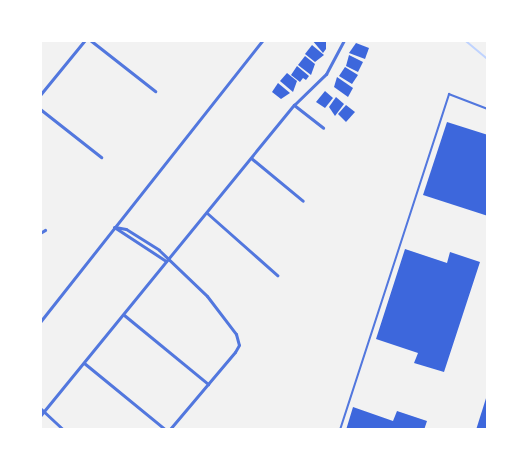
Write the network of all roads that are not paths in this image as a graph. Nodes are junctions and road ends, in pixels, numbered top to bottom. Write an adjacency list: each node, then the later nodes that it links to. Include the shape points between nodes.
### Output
1 (85, 40): 6 (street)
2 (90, 40): 5 (street)
3 (263, 40): 15 (street)
4 (344, 40): 7 (street, via 326,74)
5 (154, 91)
6 (40, 95)
7 (294, 105): 10 (street); 12 (street)
8 (40, 109): 11 (street)
9 (488, 109): 27 (lane, via 448,94)
10 (323, 128)
11 (101, 157)
12 (251, 158): 13 (street); 14 (street)
13 (303, 201)
14 (207, 213): 18 (street); 19 (street)
15 (114, 227): 18 (street); 18 (street, via 142,238); 21 (street)
16 (45, 230): 17 (street)
17 (40, 233)
18 (167, 262): 20 (street); 23 (street, via 207,296 236,334 239,345)
19 (277, 275)
20 (124, 315): 22 (street); 23 (street)
21 (40, 322)
22 (84, 363): 24 (street); 26 (street)
23 (208, 384): 26 (street)
24 (41, 412): 25 (street)
25 (64, 429)
26 (168, 429)
27 (340, 429)

